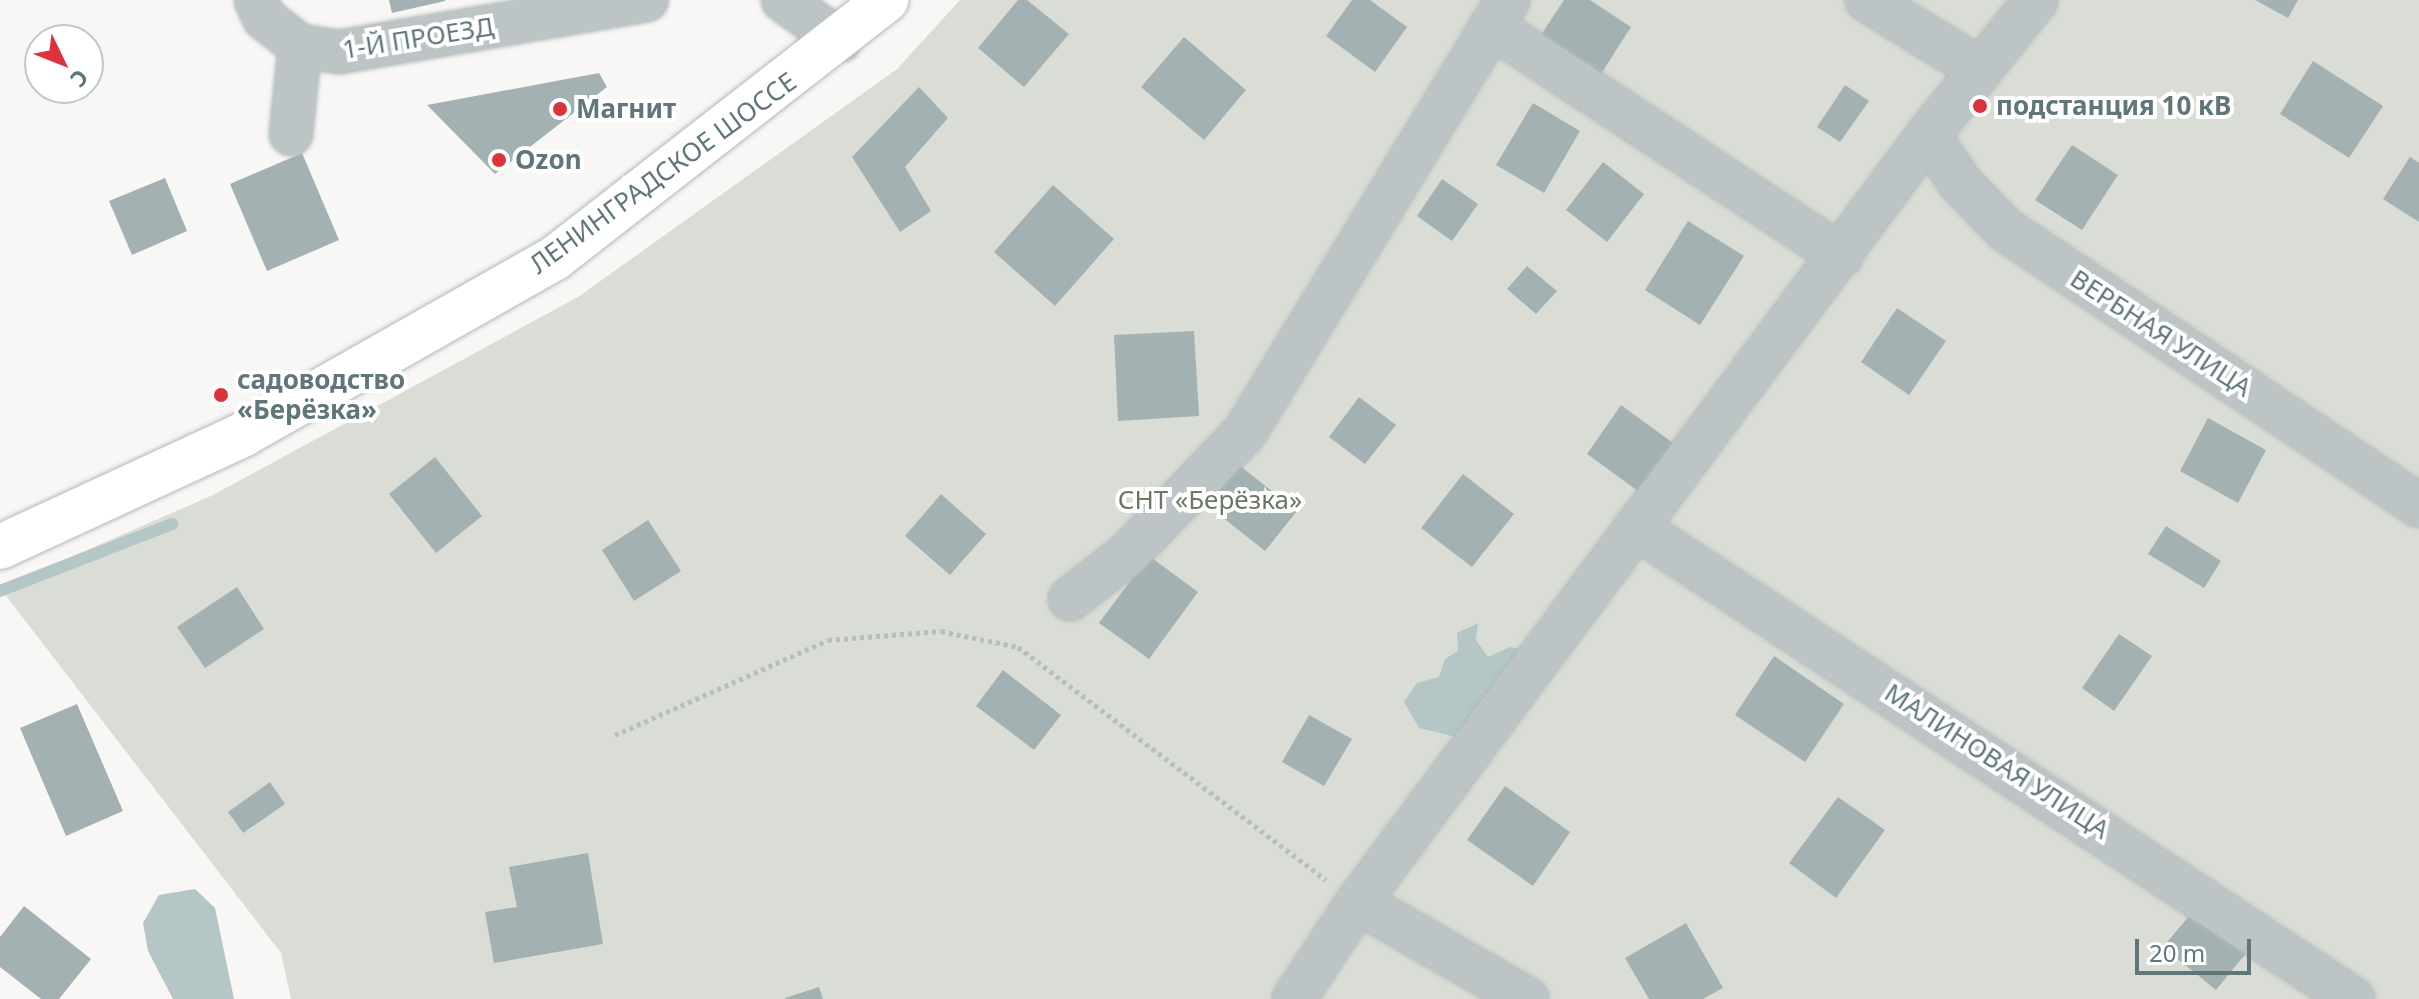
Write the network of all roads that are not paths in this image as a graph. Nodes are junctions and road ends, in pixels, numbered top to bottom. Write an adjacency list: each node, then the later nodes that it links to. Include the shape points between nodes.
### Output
1 (256, 0): 9 (street, 1-Й ПРОЕЗД, via 264,18)
2 (647, 0): 9 (street, 1-Й ПРОЕЗД, via 339,52)
3 (783, 0): 8 (street)
4 (887, 0): 8 (main road, ЛЕНИНГРАДСКОЕ ШОССЕ)
5 (1867, 0): 10 (street)
6 (2036, 0): 10 (street)
7 (1500, 13): 13 (street); 17 (street, via 1245,432 1127,555)
8 (840, 41): 16 (main road, ЛЕНИНГРАДСКОЕ ШОССЕ, via 555,258 244,434)
9 (300, 46): 11 (street)
10 (1981, 70): 12 (street)
11 (291, 134)
12 (1928, 135): 13 (street); 14 (street, ВЕРБНАЯ УЛИЦА, via 1961,184 2006,230)
13 (1841, 256): 15 (street)
14 (2419, 505)
15 (1637, 528): 18 (street); 21 (street, МАЛИНОВАЯ УЛИЦА)
16 (0, 547)
17 (1070, 599)
18 (1358, 902): 19 (street); 20 (street)
19 (1294, 999)
20 (1527, 999)
21 (2353, 999)

